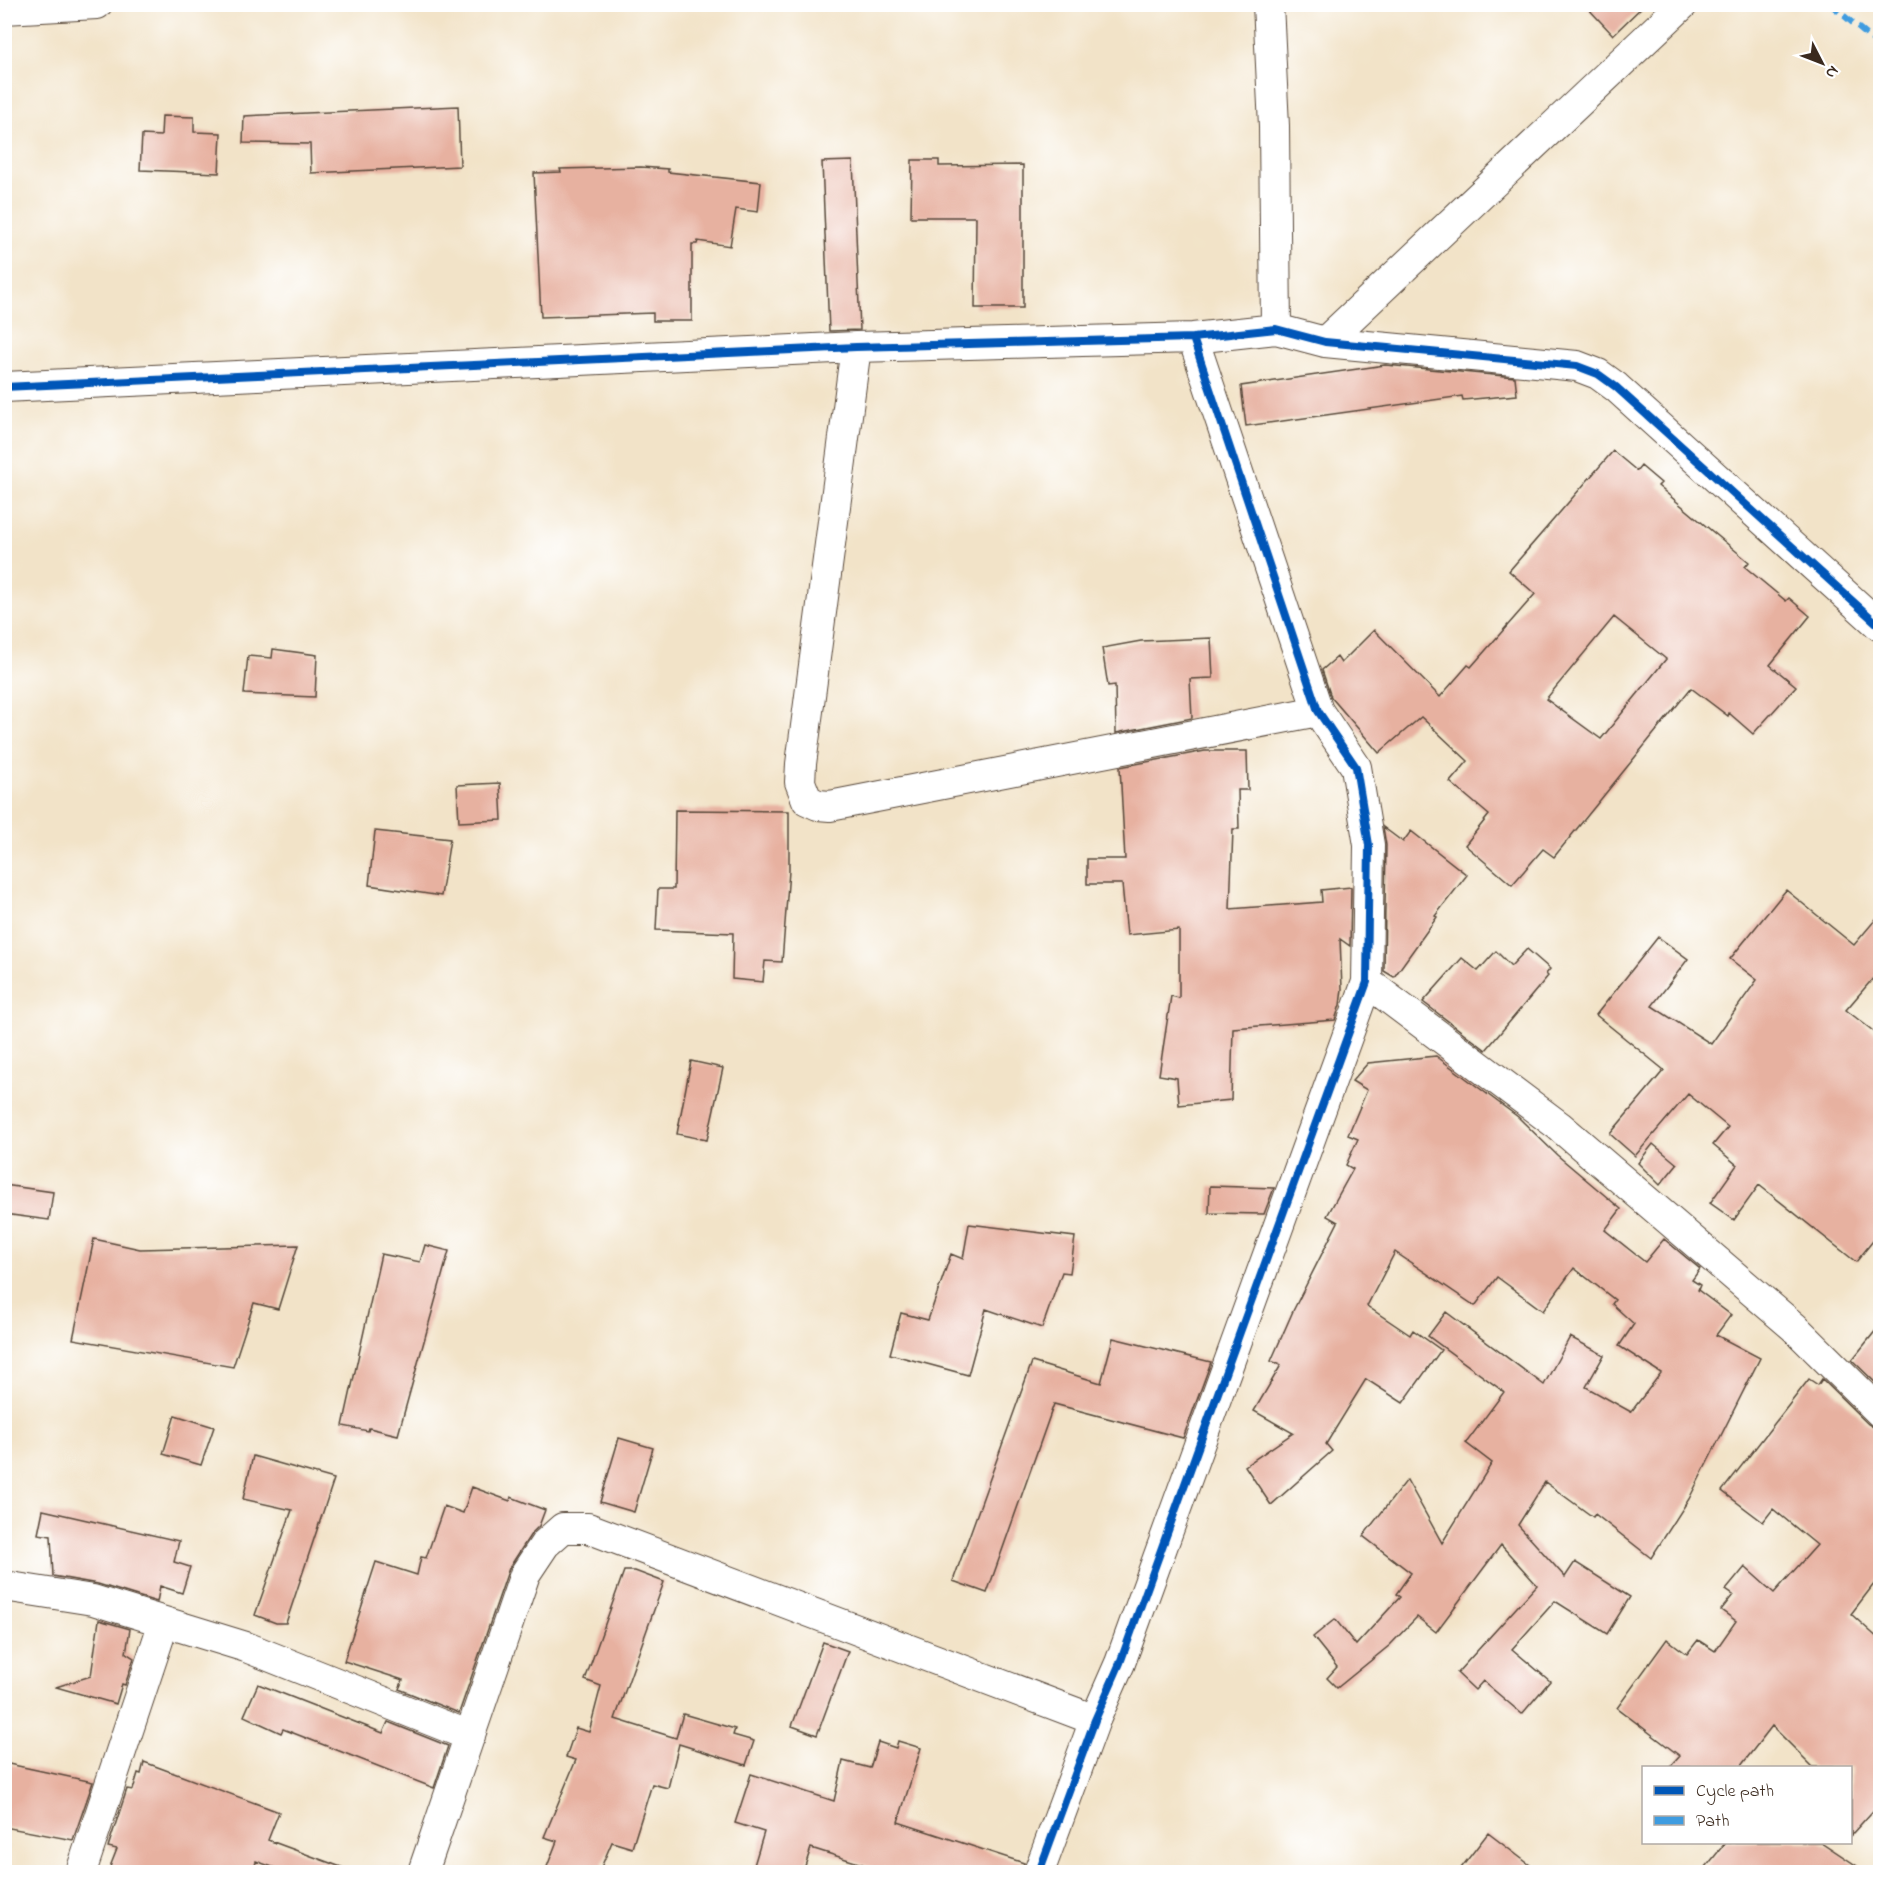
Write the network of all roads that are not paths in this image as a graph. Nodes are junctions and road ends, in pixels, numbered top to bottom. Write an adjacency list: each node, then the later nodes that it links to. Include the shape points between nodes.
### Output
1 (97, 4): 4 (street)
2 (1268, 4): 5 (street)
3 (1683, 4): 7 (street)
4 (4, 9)
5 (1276, 329): 6 (street); 7 (street)
6 (1193, 338): 8 (street); 11 (street)
7 (1325, 342): 10 (street, via 1577,366 1598,374)
8 (856, 347): 9 (street); 11 (street, via 801,764 800,782 807,800 830,806)
9 (4, 387)
10 (1881, 626)
11 (1318, 711): 12 (street, via 1356,768 1369,845)
12 (1367, 982): 13 (street, via 1559,1126 1794,1327); 16 (street, via 1120,1663)
13 (1881, 1412)
14 (4, 1586): 15 (street, via 93,1600)
15 (164, 1622): 17 (street, via 246,1647); 18 (street)
16 (1095, 1720): 17 (street, via 588,1528 563,1528 545,1544 525,1574); 20 (street)
17 (470, 1736): 19 (street)
18 (81, 1872)
19 (423, 1872)
20 (1039, 1872)

